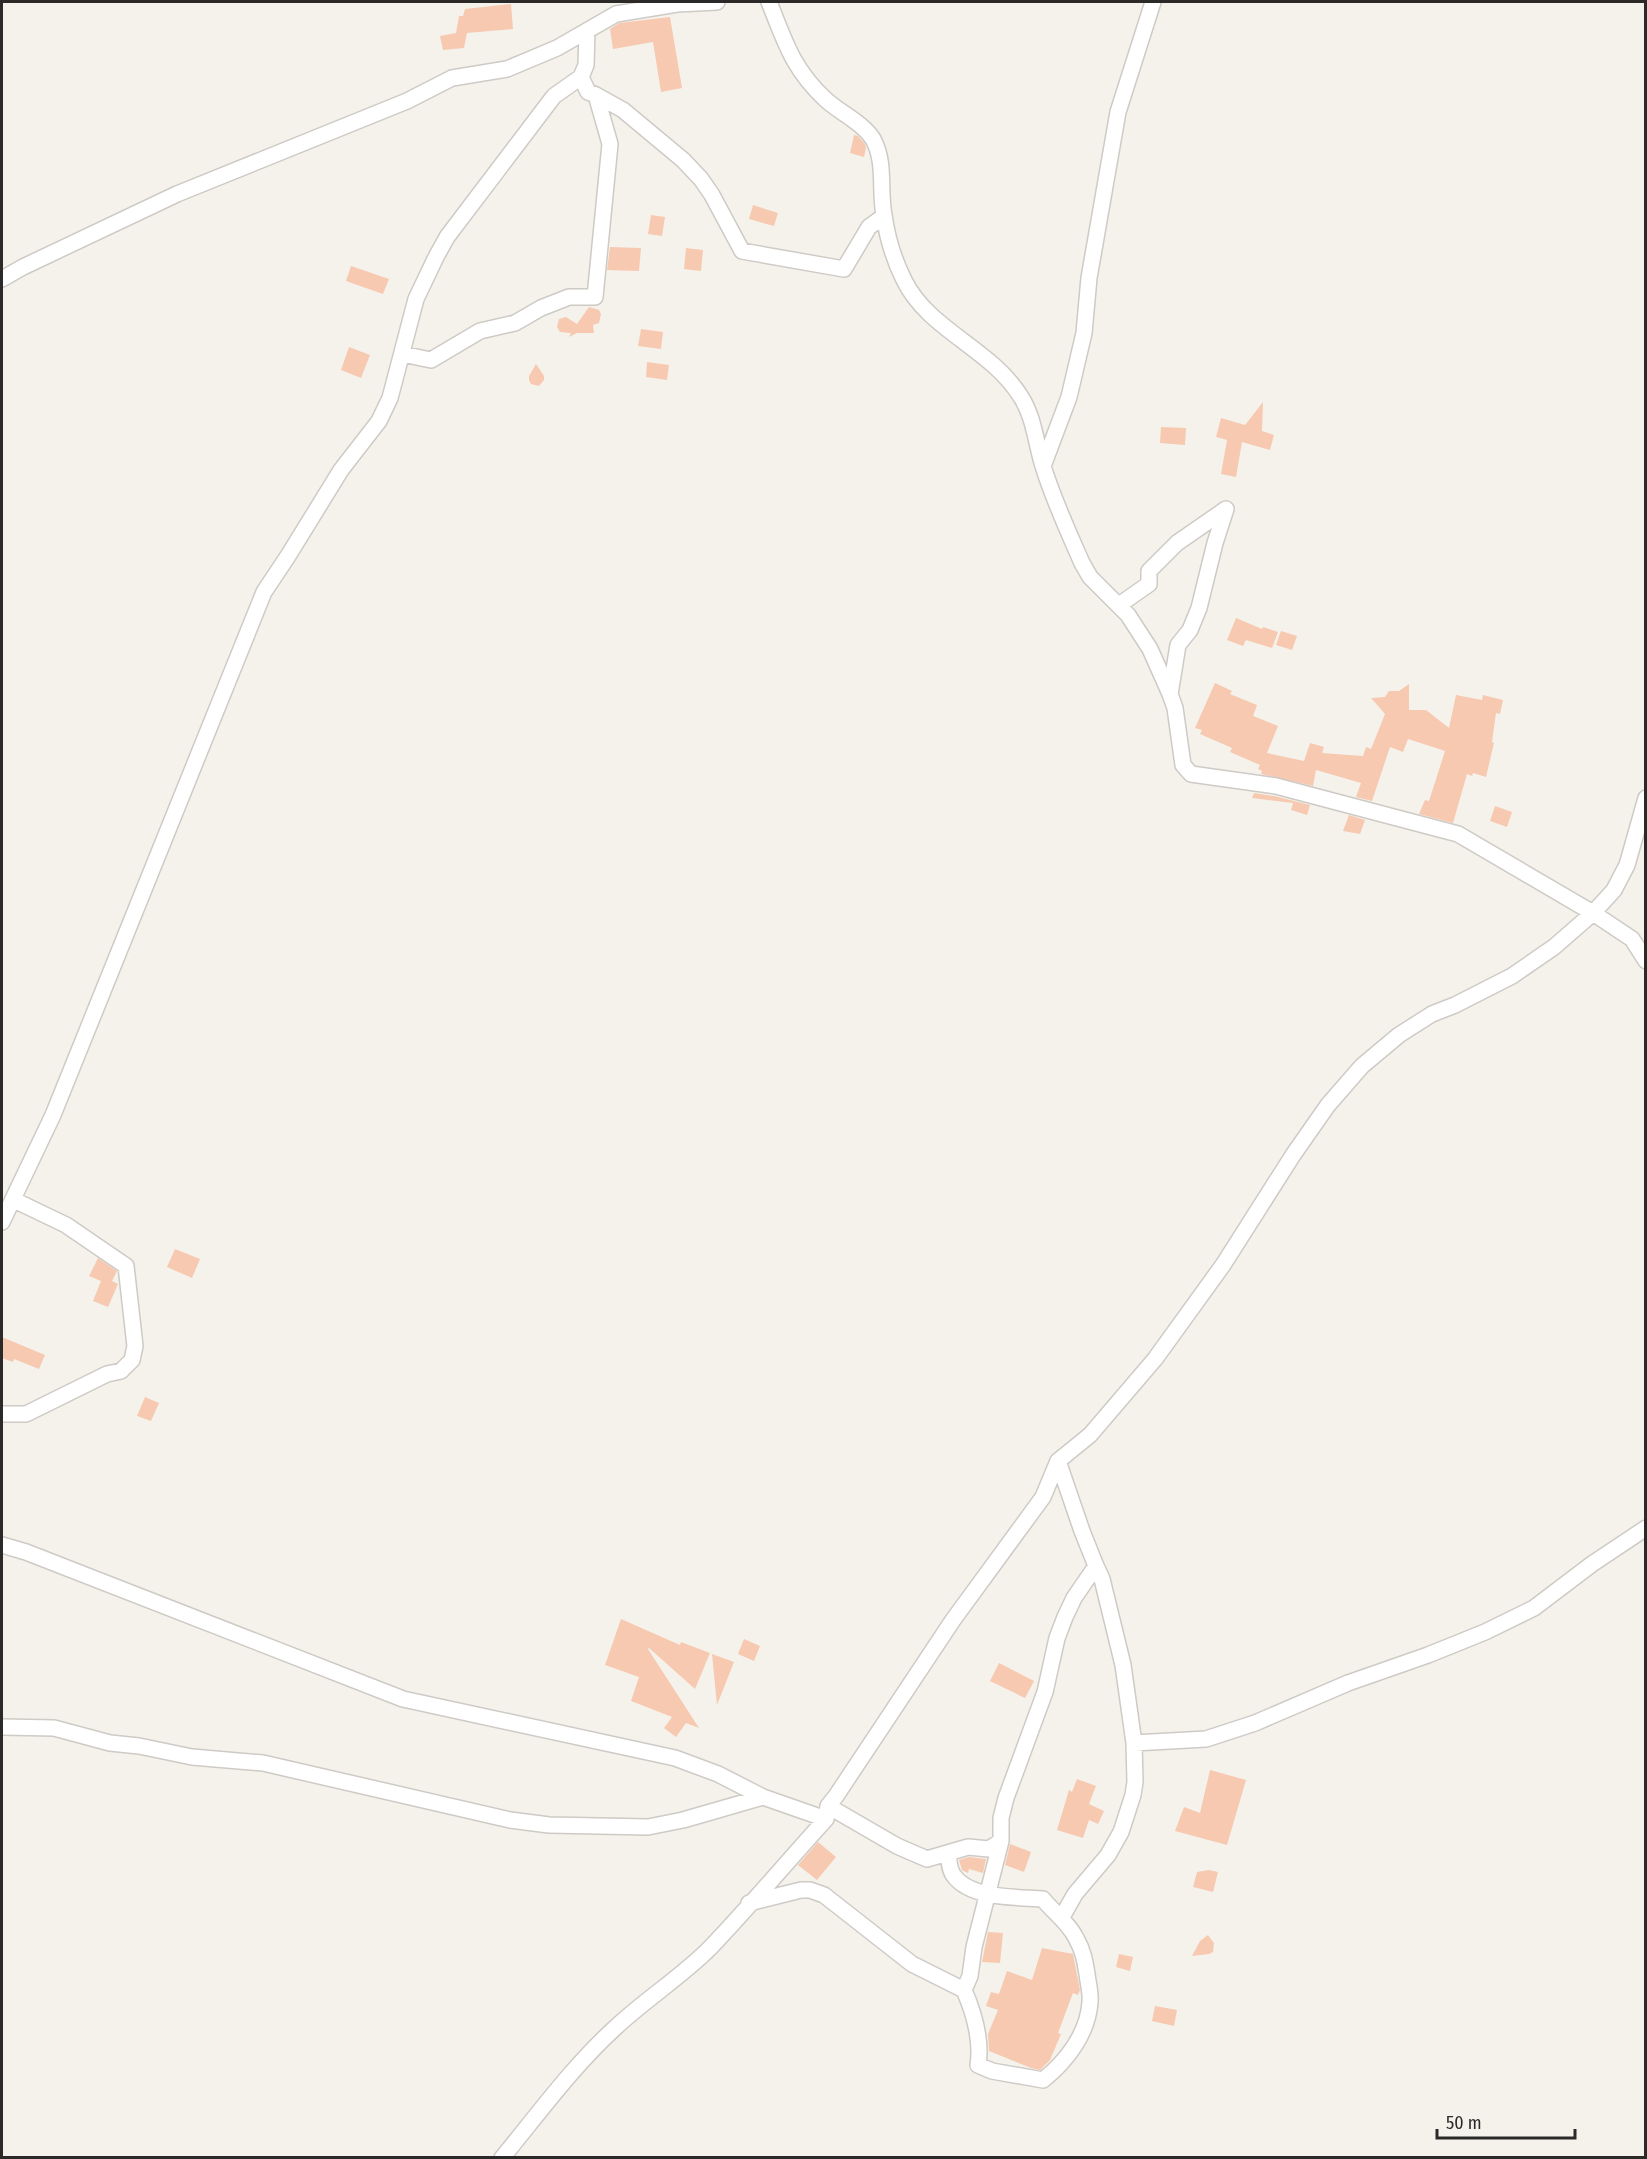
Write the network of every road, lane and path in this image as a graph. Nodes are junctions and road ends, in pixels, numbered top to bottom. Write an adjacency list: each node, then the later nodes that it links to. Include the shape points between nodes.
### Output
1 (717, 2): 4 (street, via 657,9)
2 (769, 2): 8 (street, via 799,70 826,100 862,126 876,146)
3 (1153, 2): 11 (street, via 1118,112 1089,278 1084,333 1069,397)
4 (616, 8): 5 (street)
5 (587, 31): 6 (street, via 586,65); 9 (street, via 507,69 452,78 177,194)
6 (581, 77): 7 (street, via 588,92); 10 (street, via 554,96 447,237 417,299)
7 (596, 95): 8 (street, via 630,115 689,166 712,195 740,249 747,253 844,269 869,227); 10 (street, via 610,144 595,297 569,297 515,323 480,331 431,360)
8 (884, 216): 11 (street, via 894,255 913,298 940,324 992,362 1022,397)
9 (2, 279)
10 (402, 354): 18 (street, via 379,421 341,470 264,592 53,1115)
11 (1043, 465): 12 (street, via 1082,563 1090,577)
12 (1119, 605): 13 (street, via 1150,649); 13 (street, via 1149,584 1149,571 1177,543 1226,509 1199,608 1190,630 1178,645)
13 (1170, 694): 15 (street, via 1183,765 1191,774 1276,786 1458,834)
14 (1646, 798): 15 (street, via 1627,865 1614,890)
15 (1593, 913): 16 (street); 21 (street, via 1512,976 1432,1014 1362,1066 1322,1113 1223,1265 1155,1359 1090,1435)
16 (1639, 941): 17 (street)
17 (1646, 961)
18 (14, 1200): 19 (street); 20 (street, via 66,1225 126,1266 135,1346 132,1360 121,1371 107,1374 26,1414)
19 (2, 1222)
20 (2, 1414)
21 (1058, 1461): 24 (street); 28 (street, via 1043,1497 953,1620)
22 (1646, 1528): 26 (street, via 1534,1608 1485,1632 1206,1739)
23 (2, 1545): 27 (street, via 175,1608 403,1699 675,1758)
24 (1096, 1566): 26 (street, via 1124,1665); 29 (street, via 1074,1598 1057,1638 1045,1692 1006,1798)
25 (2, 1726): 27 (street, via 54,1728 110,1743 192,1757 263,1763 510,1820 549,1825 648,1827)
26 (1134, 1743): 33 (street, via 1135,1782 1121,1832)
27 (763, 1797): 28 (street)
28 (827, 1813): 30 (street, via 919,1857 927,1859); 32 (street)
29 (1001, 1841): 30 (street, via 989,1849 968,1847); 31 (street)
30 (948, 1853): 31 (street, via 955,1878)
31 (987, 1895): 33 (street, via 1043,1899); 34 (street)
32 (749, 1903): 34 (street, via 801,1890 824,1895 912,1965); 35 (street, via 711,1947 592,2050)
33 (1062, 1917): 34 (street, via 1083,1952 1090,2002 1078,2042 1060,2067 1043,2080 978,2065 977,2029)
34 (964, 1990)
35 (502, 2157)

